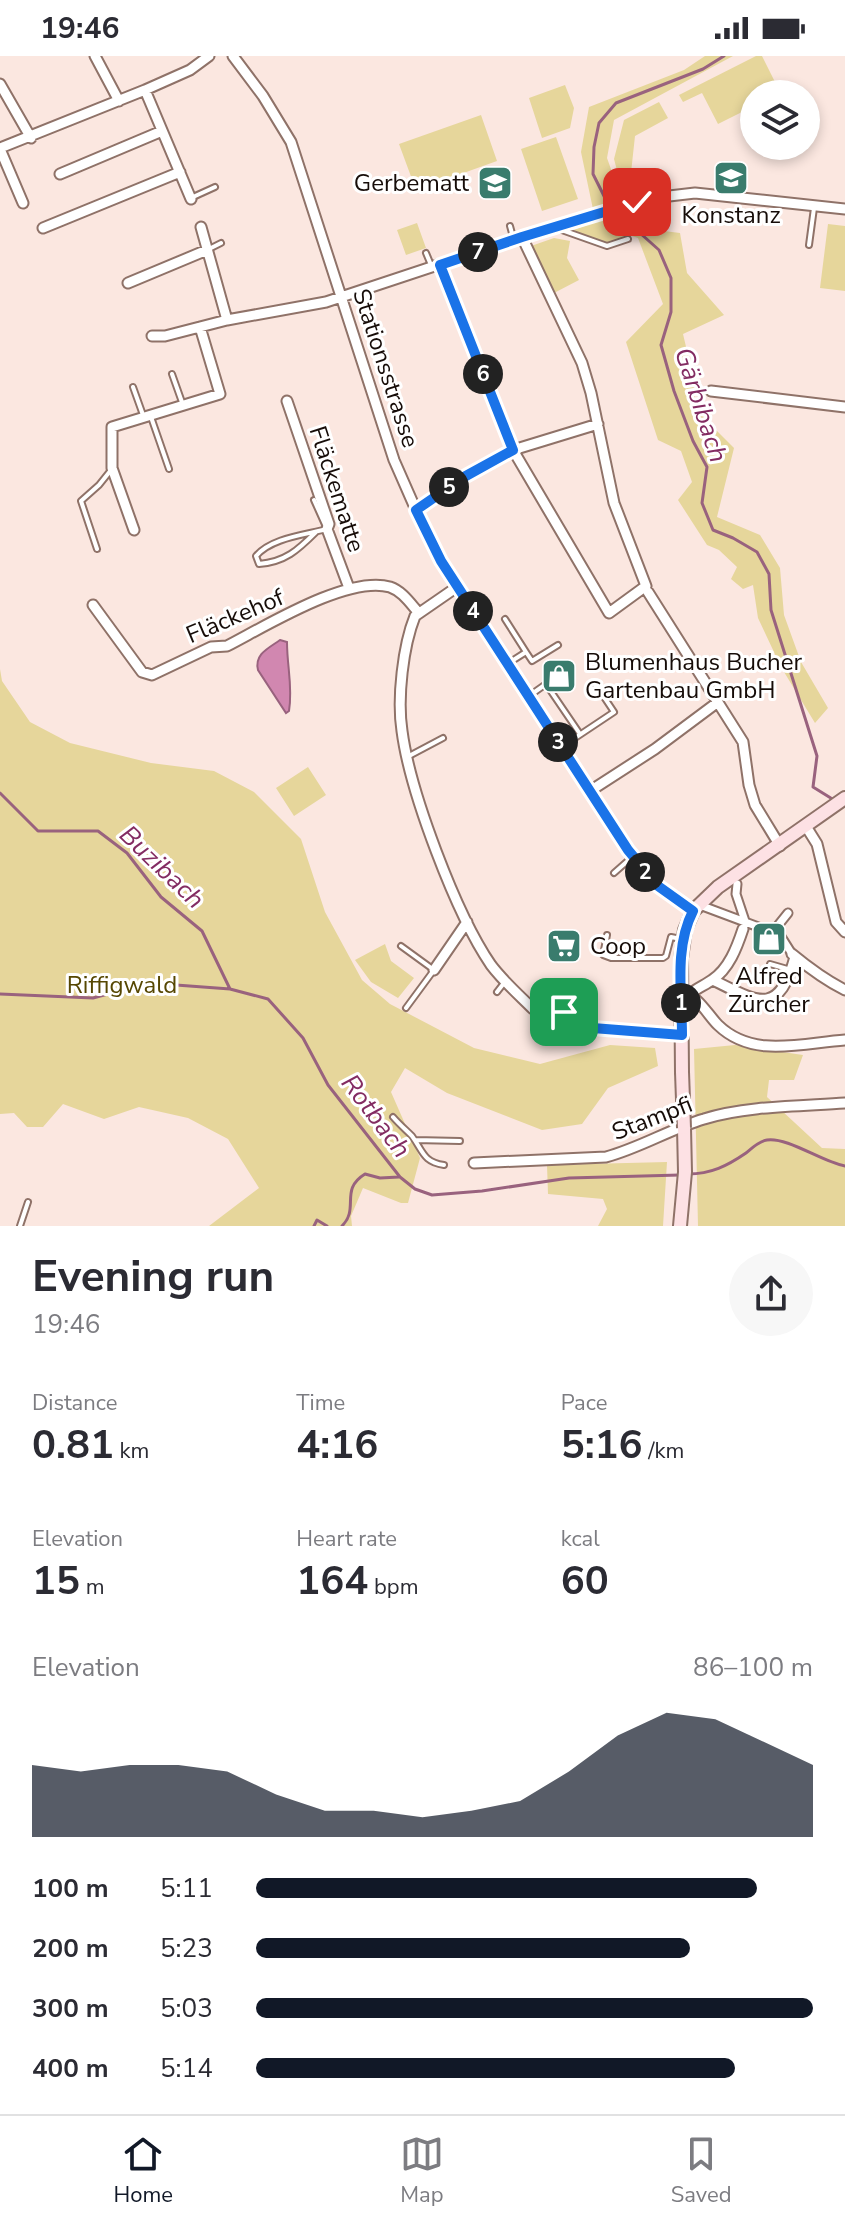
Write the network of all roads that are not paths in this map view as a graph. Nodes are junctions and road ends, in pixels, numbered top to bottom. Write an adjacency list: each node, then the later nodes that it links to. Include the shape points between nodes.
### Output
1 (95, 56): 6 (street)
2 (233, 56): 29 (street, Stationsstrasse, via 291,142)
3 (203, 58): 5 (street)
4 (0, 84): 8 (street)
5 (145, 90): 6 (street); 7 (street)
6 (119, 101): 8 (street)
7 (162, 131): 10 (street); 11 (street)
8 (31, 138): 9 (street)
9 (0, 149): 14 (street)
10 (180, 172): 13 (street); 20 (street)
11 (60, 174)
12 (215, 187): 13 (lane)
13 (191, 199)
14 (23, 203)
15 (814, 206): 16 (street); 18 (street, via 695,193 652,198); 24 (lane)
16 (845, 209)
17 (510, 226): 21 (lane)
18 (557, 226): 21 (street); 22 (lane, via 607,246)
19 (201, 227): 25 (street)
20 (43, 228)
21 (518, 238): 27 (street); 40 (street, via 582,363)
22 (628, 239)
23 (221, 243): 25 (lane)
24 (809, 245)
25 (207, 250): 28 (street); 30 (street)
26 (426, 253): 27 (lane)
27 (436, 267): 29 (street); 41 (street)
28 (128, 283)
29 (343, 297): 30 (street); 45 (street, Stationsstrasse, via 394,460)
30 (227, 320): 31 (street)
31 (200, 327): 32 (street); 37 (street, via 220,394)
32 (152, 336)
33 (172, 374): 37 (lane)
34 (133, 387): 39 (lane)
35 (711, 391): 38 (street)
36 (287, 401): 47 (street, Fläckematte, via 329,524)
37 (183, 405): 39 (street)
38 (845, 407)
39 (147, 416): 42 (street, via 112,427); 43 (lane)
40 (598, 424): 41 (street); 51 (street, via 614,503)
41 (513, 450): 45 (street); 51 (street, via 609,613)
42 (112, 468): 46 (street); 48 (lane, via 81,501)
43 (169, 469)
44 (314, 500): 47 (lane)
45 (416, 510): 49 (street, Stationsstrasse)
46 (134, 530)
47 (321, 531): 47 (lane, via 264,547 256,556 259,564 295,553); 50 (street, Fläckematte)
48 (97, 549)
49 (457, 587): 53 (street); 57 (street, Stationsstrasse)
50 (349, 588): 52 (street, Fläckehof, via 152,675 142,672); 53 (street, Fläckehof, via 390,587)
51 (647, 589): 60 (street)
52 (93, 605)
53 (418, 612): 64 (street, via 408,639 401,693)
54 (505, 619): 56 (lane)
55 (558, 645): 56 (lane, via 532,661)
56 (526, 652): 57 (lane)
57 (507, 664): 59 (street, Stationsstrasse)
58 (596, 685): 61 (lane, via 614,712)
59 (528, 696): 61 (lane, via 546,684); 63 (street, Stationsstrasse)
60 (718, 702): 65 (street); 68 (street, via 743,742 755,805)
61 (580, 734): 63 (lane)
62 (443, 738): 64 (lane)
63 (561, 747): 65 (street, Stationsstrasse)
64 (407, 756): 74 (street)
65 (590, 791): 69 (street, Stationsstrasse)
66 (845, 798): 67 (main road)
67 (807, 828): 68 (main road); 76 (street, via 817,844 836,922)
68 (780, 846): 72 (main road, via 714,890)
69 (633, 856): 70 (lane); 72 (street, Stationsstrasse, via 658,886)
70 (614, 873)
71 (734, 887): 75 (street)
72 (705, 909): 75 (street); 79 (main road)
73 (788, 913): 77 (street)
74 (467, 922): 83 (street); 86 (street)
75 (745, 927): 77 (street); 85 (street, via 727,965)
76 (845, 932)
77 (772, 933): 81 (street, via 780,935)
78 (607, 935): 79 (lane, via 603,955 611,958 663,958 671,937)
79 (683, 940): 90 (main road)
80 (401, 946): 83 (lane)
81 (793, 956): 84 (street); 87 (street)
82 (770, 964): 84 (lane)
83 (434, 970): 91 (lane)
84 (792, 970): 85 (street, via 784,989 770,999 741,994)
85 (713, 980): 90 (street)
86 (505, 981): 89 (lane); 92 (street)
87 (845, 990)
88 (560, 991): 93 (lane, via 564,1012)
89 (497, 992)
90 (686, 993): 94 (main road); 95 (street, via 741,1041 763,1047)
91 (406, 1008)
92 (533, 1009)
93 (580, 1027): 94 (street)
94 (682, 1040): 104 (main road, bridge, via 685,1172)
95 (845, 1040)
96 (845, 1103): 100 (street, Stampfi, via 707,1118 606,1157)
97 (393, 1117): 98 (lane)
98 (415, 1140): 99 (lane); 101 (lane, via 424,1158)
99 (460, 1141)
100 (472, 1163)
101 (444, 1165)
102 (28, 1202): 103 (lane)
103 (20, 1226)
104 (680, 1226)

